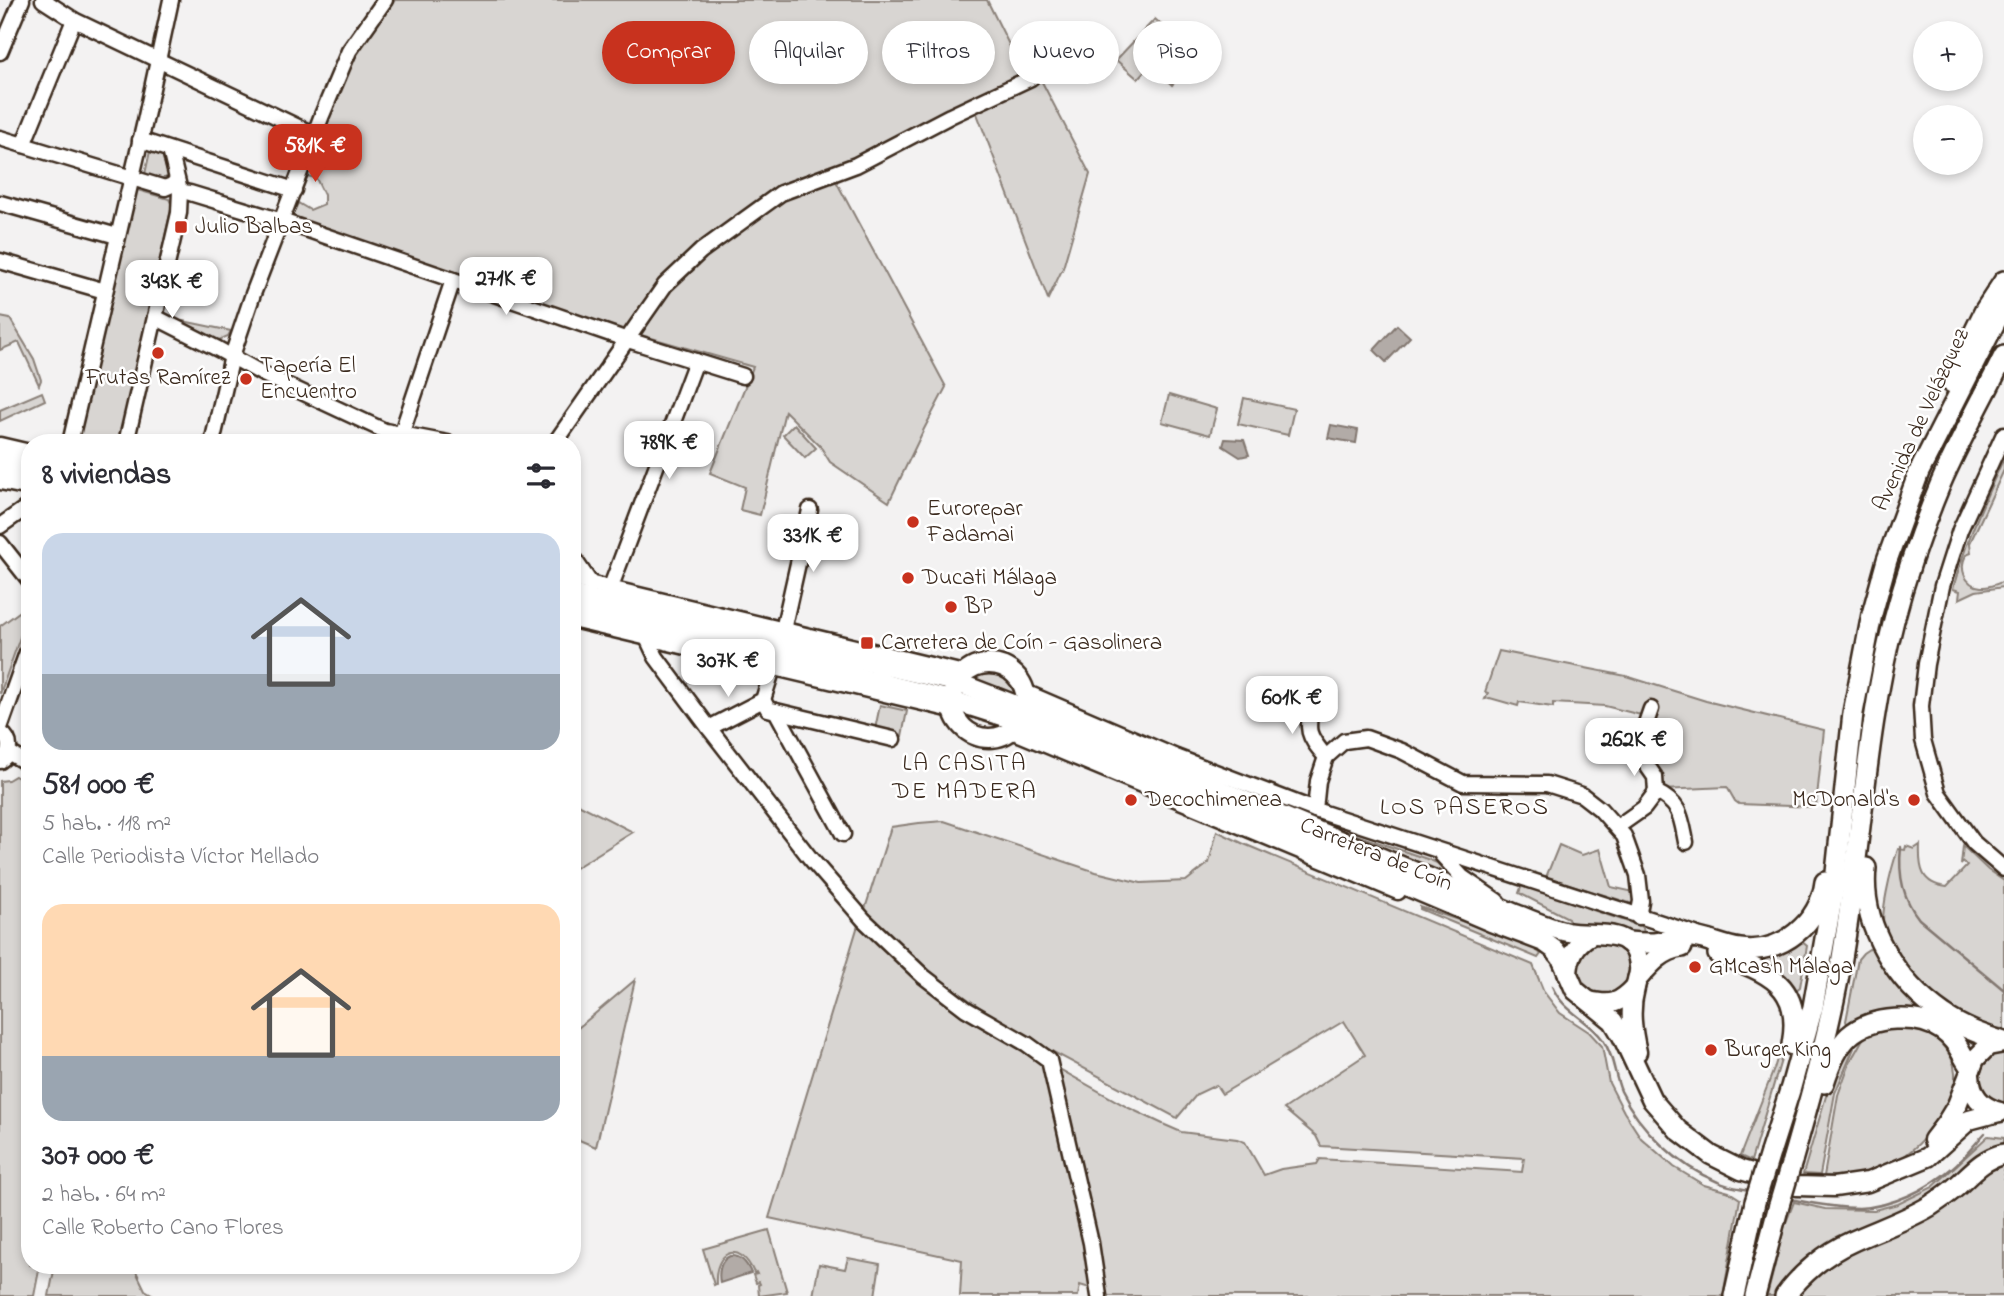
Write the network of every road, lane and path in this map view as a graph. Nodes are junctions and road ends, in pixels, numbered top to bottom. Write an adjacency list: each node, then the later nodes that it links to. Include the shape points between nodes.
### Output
1 (22, 0): 6 (street)
2 (171, 0): 8 (street)
3 (385, 0): 10 (street, via 349,51)
4 (47, 1): 5 (street)
5 (74, 20): 8 (street); 13 (street)
6 (4, 31): 7 (street)
7 (0, 52)
8 (158, 59): 10 (street); 12 (street)
9 (1018, 84): 27 (street, via 856,165 781,193 701,251 665,285)
10 (315, 135): 17 (street)
11 (0, 138): 13 (street)
12 (140, 140): 14 (street); 15 (street)
13 (23, 145): 15 (street)
14 (170, 150): 16 (street); 17 (street)
15 (131, 177): 16 (street, via 165,188); 20 (street)
16 (179, 186): 19 (street); 26 (street, via 179,213)
17 (294, 190): 19 (street)
18 (0, 203): 20 (street)
19 (282, 221): 22 (street); 28 (street)
20 (117, 236): 24 (street)
21 (0, 261): 24 (street)
22 (453, 280): 27 (street); 36 (street)
23 (2004, 281): 44 (highway, via 1964,353 1926,441)
24 (104, 291): 32 (street)
25 (2004, 305): 44 (highway, Avenida de Velázquez)
26 (155, 317): 28 (street); 33 (street)
27 (628, 340): 30 (street); 37 (street)
28 (232, 356): 34 (street); 35 (street)
29 (2004, 356): 67 (highway, Avenida de Velázquez, via 1941,484 1910,565)
30 (696, 361): 31 (street); 56 (street)
31 (743, 376)
32 (72, 434)
33 (128, 434)
34 (214, 434)
35 (397, 434)
36 (401, 434)
37 (561, 434)
38 (2004, 434): 85 (street, via 1960,530 1942,586 1921,706 1923,740 1938,793 1974,843)
39 (0, 445): 40 (street)
40 (21, 450)
41 (0, 456): 42 (main road)
42 (21, 461)
43 (0, 469): 45 (main road)
44 (1919, 472): 78 (highway, Avenida de Velázquez, via 1872,614)
45 (21, 474)
46 (0, 482): 47 (street)
47 (21, 486)
48 (810, 510): 60 (street)
49 (21, 511): 50 (street)
50 (0, 526)
51 (0, 543): 53 (street)
52 (581, 569): 55 (street)
53 (21, 570)
54 (581, 581): 55 (street)
55 (592, 584): 56 (street)
56 (610, 589): 60 (street)
57 (581, 597): 64 (main road)
58 (581, 610): 68 (main road)
59 (581, 622): 61 (street)
60 (783, 629): 64 (street)
61 (647, 638): 62 (street); 72 (street)
62 (773, 668): 65 (street); 68 (street)
63 (21, 670): 73 (street)
64 (960, 677): 68 (main road); 71 (main road); 71 (main road, via 982,664 1009,670 1019,679)
65 (763, 700): 70 (street, via 768,709); 72 (street)
66 (1312, 701): 76 (street, via 1307,727)
67 (1877, 704): 94 (highway, via 1880,730 1865,878 1873,927 1893,963 1925,1000 1975,1032); 98 (highway, Avenida de Velázquez, via 1845,943)
68 (952, 705): 71 (main road); 71 (main road, via 965,731 989,739 1001,737)
69 (1651, 709): 79 (street, via 1638,746 1655,777)
70 (776, 711): 74 (street); 82 (street)
71 (1021, 713): 80 (street, Carretera de Coín, via 1176,757); 86 (main road); 91 (main road, via 1544,942 1561,958)
72 (709, 728): 102 (street, via 864,920 956,1001 1049,1060)
73 (0, 730): 75 (street, via 9,742)
74 (893, 739)
75 (4, 756): 77 (street)
76 (1326, 757): 80 (street); 81 (street, via 1344,741 1366,737 1463,783 1547,784 1582,795)
77 (21, 762)
78 (1847, 769): 89 (highway, via 1834,798 1824,888 1815,912 1798,933 1761,950); 99 (highway, Avenida de Velázquez, via 1835,883 1814,1007)
79 (1656, 792): 81 (street, via 1644,808); 83 (street, via 1679,809)
80 (1314, 810): 84 (street, Carretera de Coín)
81 (1617, 827): 87 (street, via 1625,836 1638,875)
82 (843, 834)
83 (1686, 842)
84 (1439, 851): 86 (street, Carretera de Coín, via 1462,877); 87 (street, Carretera de Coín)
85 (2004, 869)
86 (1516, 914): 88 (main road)
87 (1638, 917): 89 (street, Carretera de Coín)
88 (1591, 935): 90 (main road, via 1606,933); 91 (main road, via 1575,948)
89 (1713, 941): 90 (highway, via 1678,937)
90 (1628, 942): 92 (main road, via 1639,967)
91 (1568, 974): 93 (main road, via 1575,990)
92 (1637, 982): 93 (main road, via 1625,998 1605,1004); 96 (main road, via 1631,1028); 99 (highway, via 1667,951 1690,946 1758,968 1782,988 1796,1027)
93 (1589, 1001): 96 (main road, via 1613,1021)
94 (2004, 1042): 95 (main road, via 1981,1052)
95 (1970, 1072): 97 (main road, via 1974,1095 1989,1109); 98 (highway, via 1961,1049 1939,1028 1922,1021 1882,1021 1851,1034 1840,1048); 101 (main road, via 1946,1123 1929,1145)
96 (1643, 1079): 101 (main road, via 1653,1100 1678,1130 1741,1170 1797,1186 1833,1187)
97 (2001, 1112): 101 (main road, via 1969,1120 1928,1157)
98 (1803, 1125): 104 (highway, Avenida de Velázquez, bridge)
99 (1771, 1150): 103 (highway, Avenida de Velázquez, bridge)
100 (2004, 1154): 105 (highway, via 1980,1164 1926,1209 1827,1256)
101 (1896, 1172)
102 (1099, 1296)
103 (1734, 1296)
104 (1755, 1296)
105 (1785, 1296)

